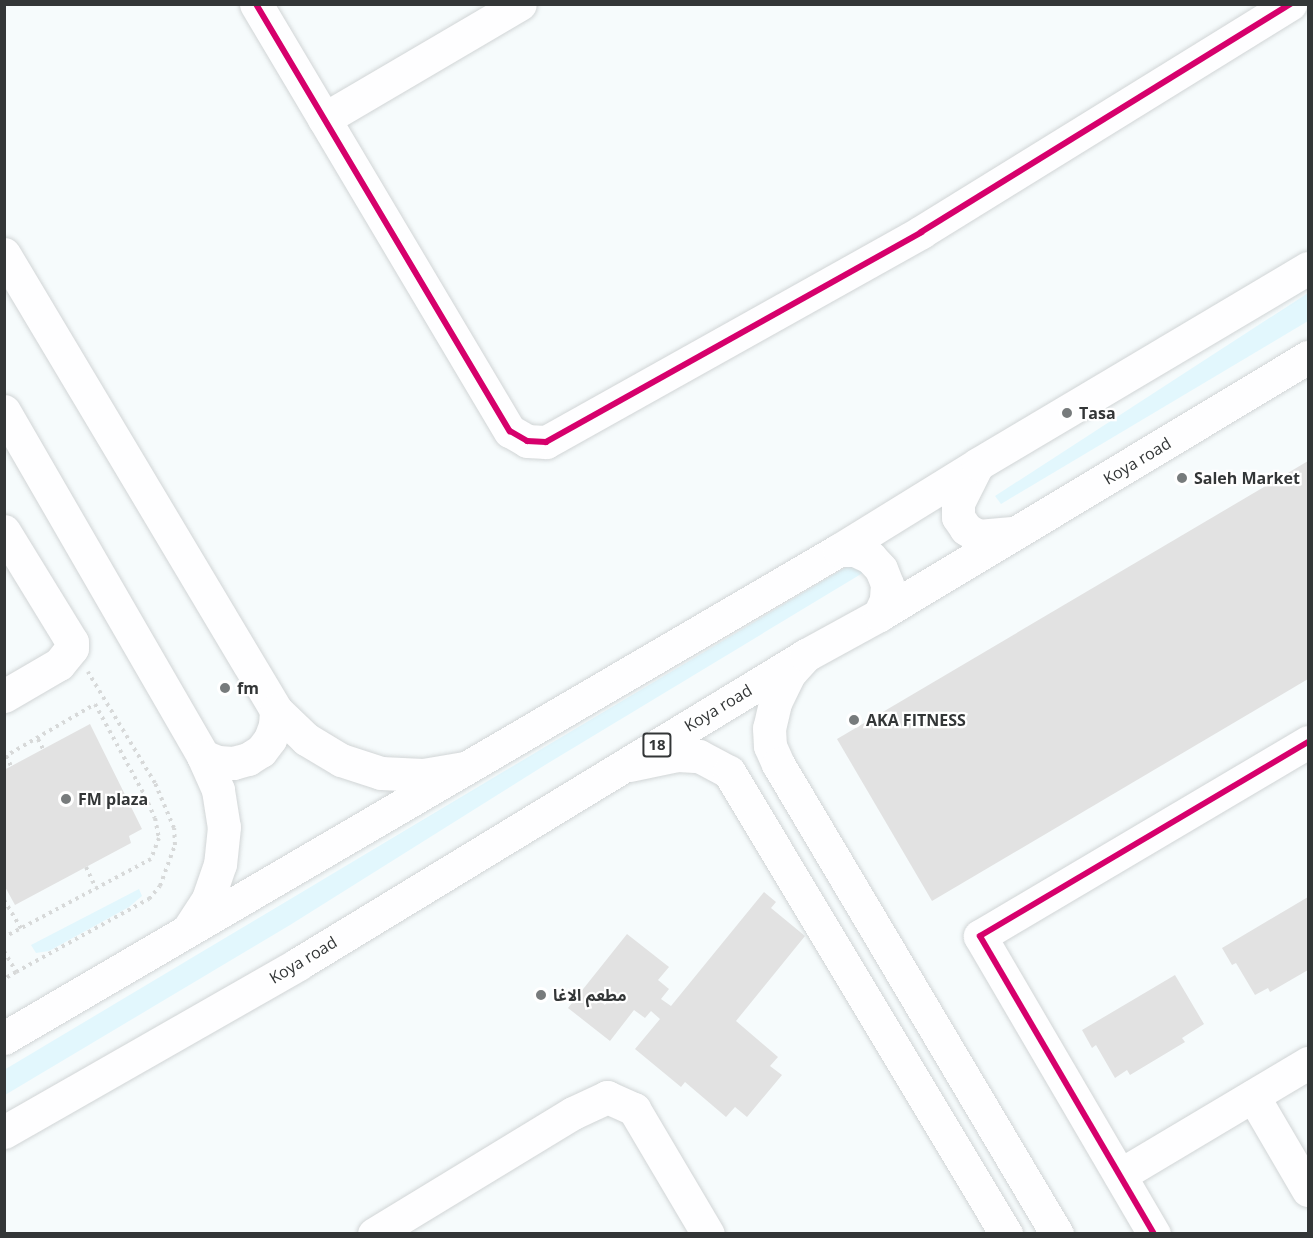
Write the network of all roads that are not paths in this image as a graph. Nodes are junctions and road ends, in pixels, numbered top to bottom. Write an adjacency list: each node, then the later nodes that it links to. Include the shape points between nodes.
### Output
1 (256, 4): 4 (main road)
2 (520, 4): 4 (main road)
3 (1290, 4): 4 (main road, via 921,232 546,442 527,441 510,431)
4 (324, 120)
5 (4, 254): 16 (main road)
6 (1308, 268): 9 (main road)
7 (1308, 357): 11 (main road, Koya road / 18)
8 (4, 411): 19 (main road)
9 (978, 464): 11 (main road, via 957,503 958,517 966,529 978,536); 12 (main road)
10 (4, 531): 15 (main road, via 72,642 72,648 59,664)
11 (1016, 533): 13 (main road, Koya road / 18)
12 (839, 550): 13 (main road, via 855,550 870,557 881,569 887,584 886,600); 20 (main road)
13 (879, 615): 14 (main road, Koya road / 18)
14 (806, 655): 18 (main road, via 789,674 775,703 769,728); 21 (main road, Koya road / 18)
15 (4, 696)
16 (276, 710): 19 (main road, via 270,739 261,751 233,763); 20 (main road, via 306,739 341,760 371,770 423,775)
17 (1308, 742): 28 (main road, via 981,936)
18 (773, 753): 22 (main road); 33 (main road)
19 (203, 756): 23 (main road, via 218,790 224,827 220,864 208,899)
20 (464, 768): 23 (main road)
21 (619, 768): 22 (main road, via 677,755 699,756); 27 (main road, Koya road / 18, via 298,964)
22 (734, 777): 32 (main road)
23 (188, 930): 24 (main road)
24 (4, 1038)
25 (1308, 1063): 26 (main road)
26 (1253, 1096): 28 (main road); 29 (main road)
27 (4, 1132)
28 (1120, 1175): 34 (main road)
29 (1308, 1190)
30 (374, 1233): 31 (main road, via 573,1113 607,1097 634,1109)
31 (708, 1233)
32 (1005, 1233)
33 (1057, 1233)
34 (1154, 1233)

